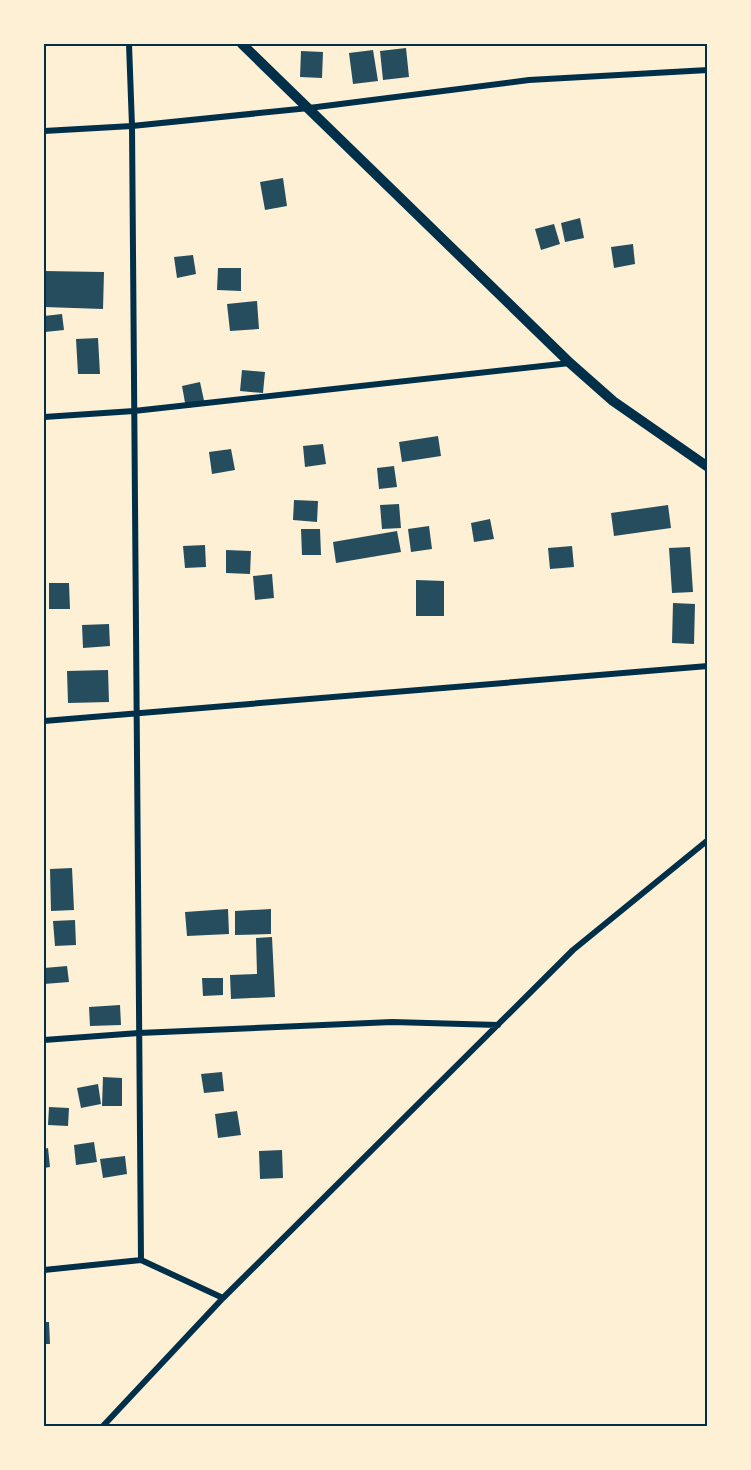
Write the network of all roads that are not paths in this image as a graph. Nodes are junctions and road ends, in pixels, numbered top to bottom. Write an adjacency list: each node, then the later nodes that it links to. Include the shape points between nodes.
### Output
1 (129, 44): 5 (street)
2 (242, 44): 4 (street)
3 (708, 70): 4 (street, via 529,80)
4 (309, 108): 5 (street); 7 (street)
5 (132, 126): 6 (street); 8 (street)
6 (44, 131)
7 (570, 363): 8 (street); 10 (street, via 613,401)
8 (134, 411): 9 (street); 12 (street)
9 (44, 417)
10 (708, 465)
11 (708, 666): 12 (street)
12 (136, 713): 13 (street); 16 (street)
13 (44, 721)
14 (708, 840): 15 (street, via 573,950)
15 (498, 1025): 16 (street, via 392,1022); 20 (street)
16 (139, 1033): 17 (street); 18 (street)
17 (44, 1040)
18 (141, 1260): 19 (street); 20 (street)
19 (44, 1270)
20 (223, 1299): 21 (street)
21 (103, 1426)

